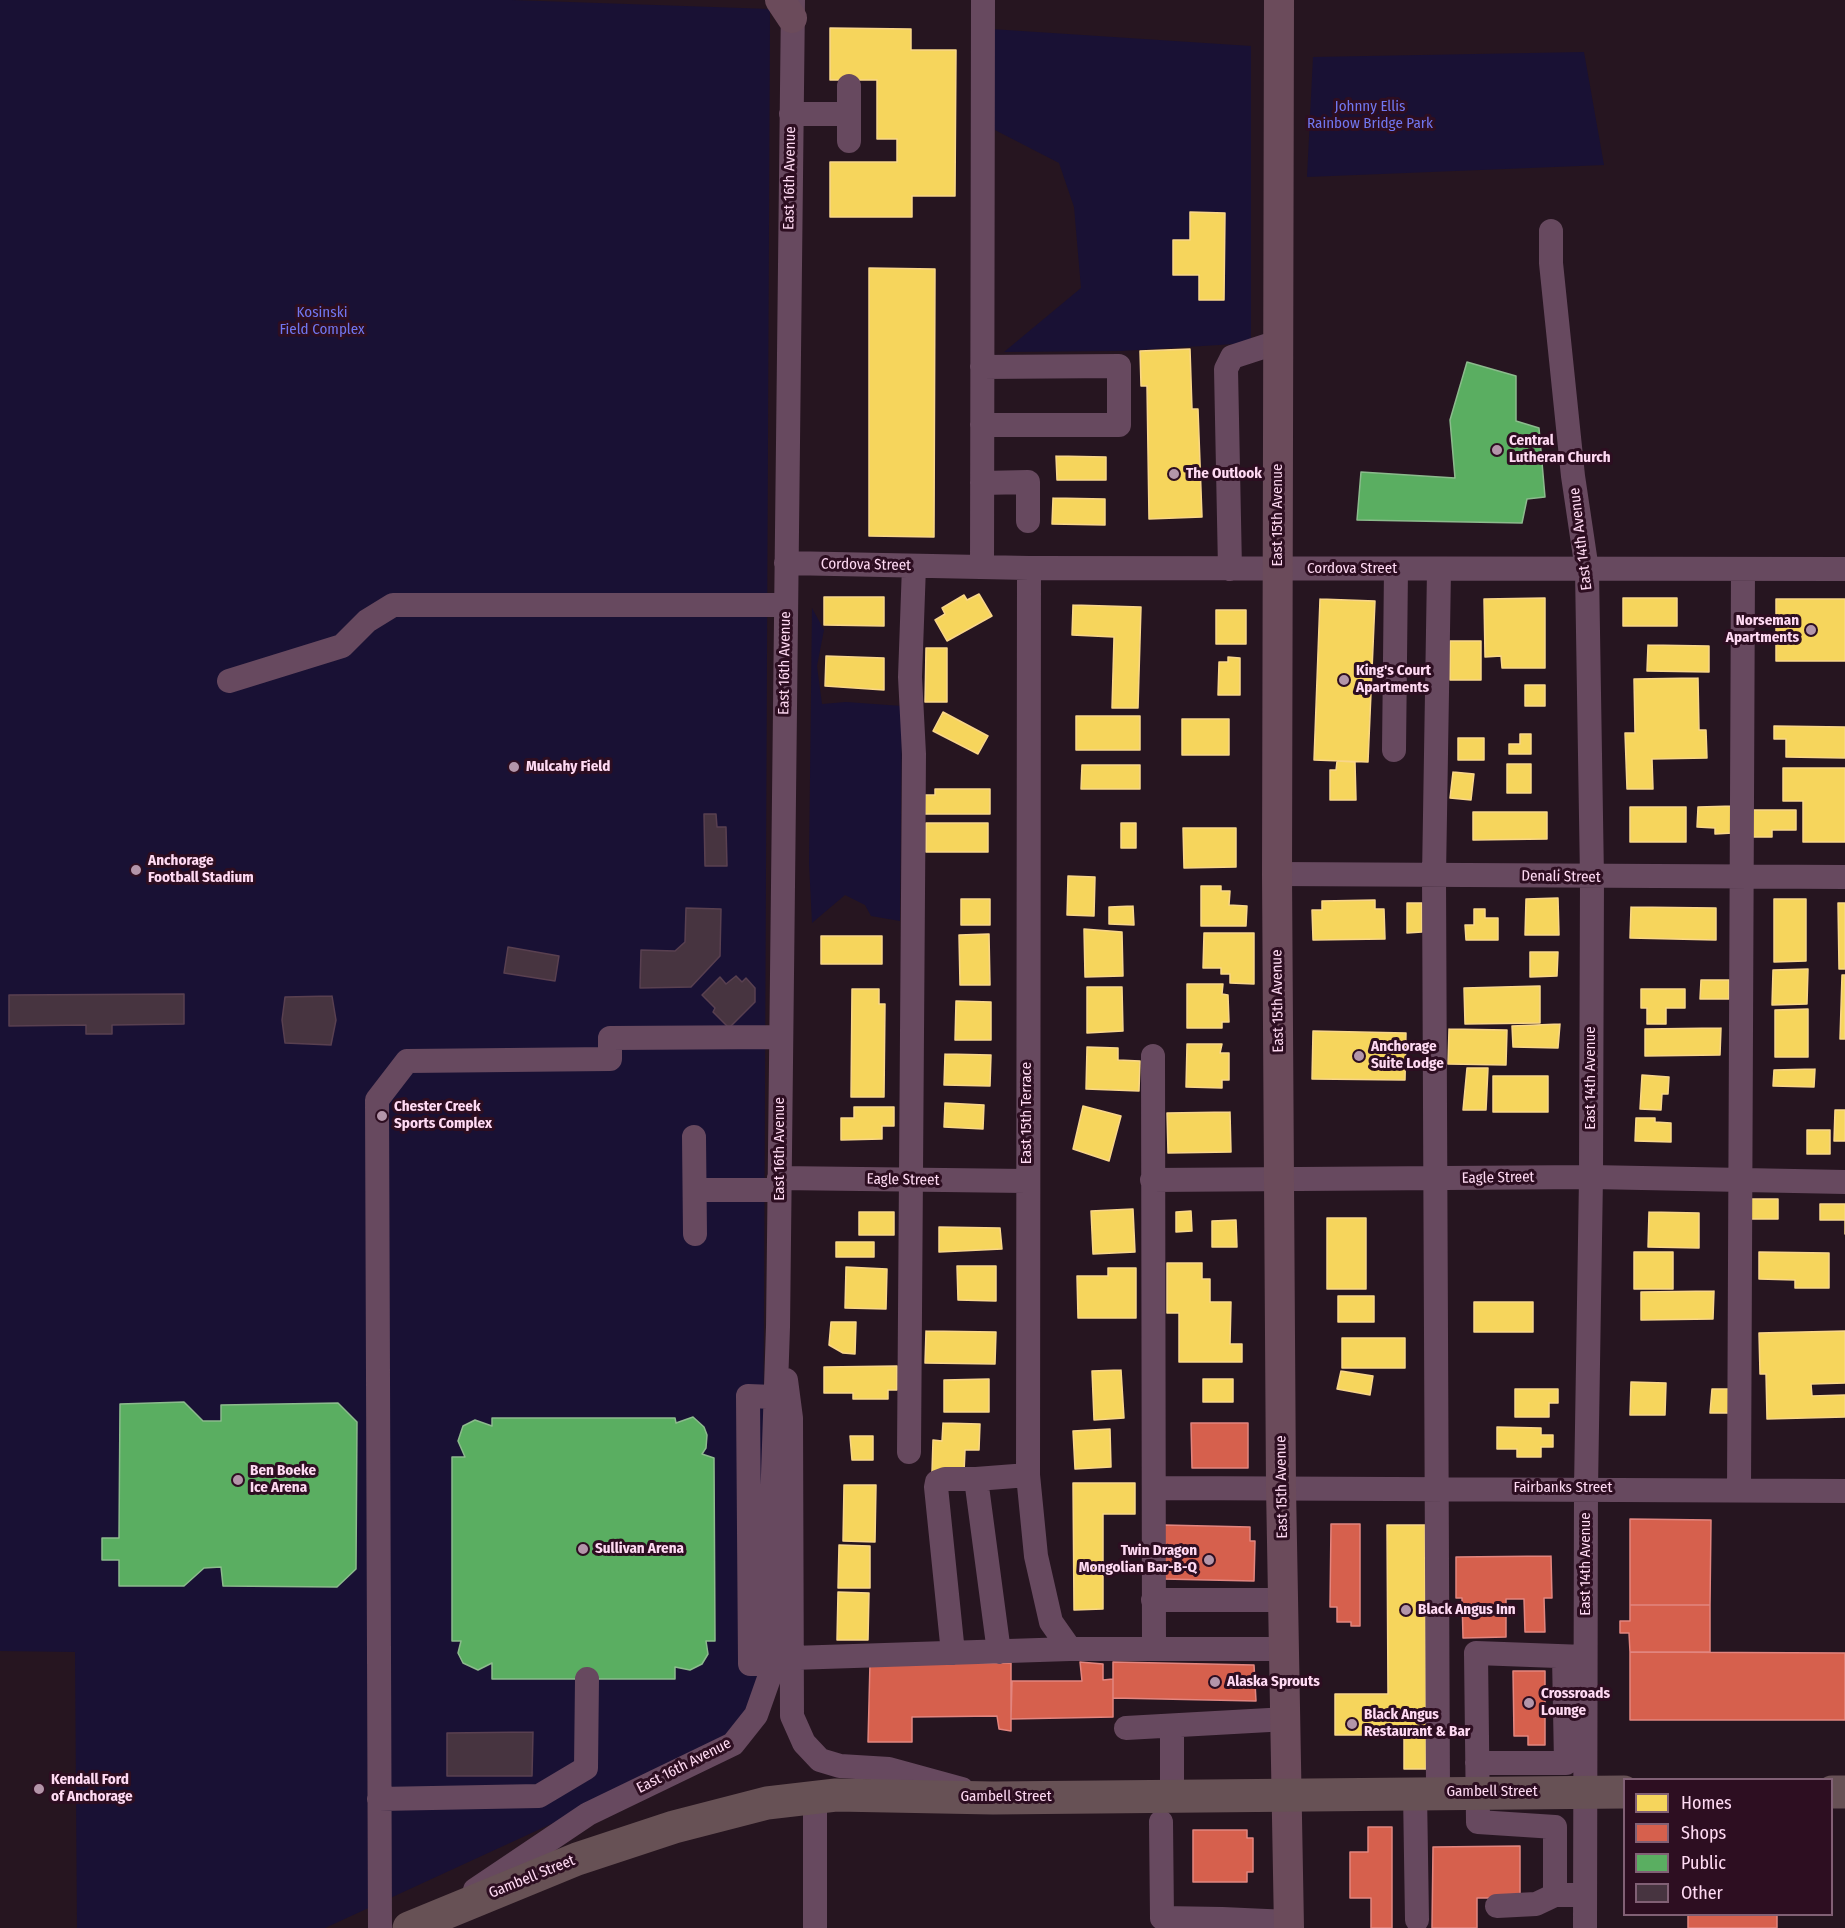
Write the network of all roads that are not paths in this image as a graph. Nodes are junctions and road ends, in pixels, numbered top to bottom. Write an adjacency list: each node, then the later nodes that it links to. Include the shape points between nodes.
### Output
1 (983, 0): 10 (street)
2 (1280, 0): 9 (main road, East 15th Avenue)
3 (788, 6): 5 (street, East 16th Avenue)
4 (849, 86): 6 (street)
5 (791, 114): 6 (street); 14 (street, East 16th Avenue)
6 (849, 114): 7 (street)
7 (849, 141)
8 (1551, 231): 24 (street, East 14th Avenue, via 1573,476)
9 (1278, 342): 18 (street, via 1232,357 1226,369); 19 (main road, East 15th Avenue)
10 (982, 367): 11 (street); 11 (street, via 1119,366 1119,425)
11 (982, 425): 12 (street)
12 (982, 483): 13 (street, via 1028,482); 16 (street)
13 (1028, 521)
14 (786, 563): 15 (street, Cordova Street); 25 (street, East 16th Avenue)
15 (914, 566): 16 (street, Cordova Street); 38 (street, via 910,677 914,754)
16 (982, 567): 17 (street, Cordova Street)
17 (1029, 568): 18 (street, Cordova Street); 42 (street, East 15th Terrace)
18 (1230, 569): 19 (street, Cordova Street)
19 (1278, 569): 20 (street, Cordova Street); 28 (main road, East 15th Avenue)
20 (1396, 569): 23 (street, Cordova Street); 27 (street)
21 (1743, 569): 22 (street, Cordova Street); 24 (street, Cordova Street); 30 (street)
22 (1845, 569)
23 (1439, 570): 24 (street, Cordova Street); 29 (street)
24 (1587, 570): 32 (street, East 14th Avenue)
25 (785, 605): 26 (street, via 393,605 367,621 342,646); 33 (street, East 16th Avenue)
26 (229, 681)
27 (1394, 750)
28 (1277, 874): 29 (street, Denali Street); 40 (main road, East 15th Avenue)
29 (1434, 876): 32 (street, Denali Street); 37 (street)
30 (1741, 877): 31 (street, Denali Street); 32 (street, Denali Street); 41 (street)
31 (1845, 877)
32 (1592, 878): 36 (street, East 14th Avenue)
33 (781, 1037): 44 (street, East 16th Avenue); 80 (street, via 610,1038 610,1059 407,1061 377,1100)
34 (1153, 1056): 39 (street)
35 (694, 1137): 45 (street)
36 (1591, 1177): 37 (street, Eagle Street); 41 (street, Eagle Street); 54 (street, East 14th Avenue)
37 (1435, 1179): 40 (street, Eagle Street); 53 (street)
38 (911, 1180): 42 (street, Eagle Street); 44 (street, Eagle Street); 48 (street)
39 (1152, 1180): 40 (street, Eagle Street); 57 (street)
40 (1280, 1180): 51 (main road, East 15th Avenue)
41 (1740, 1180): 43 (street, Eagle Street); 55 (street)
42 (1026, 1181): 49 (street, East 15th Terrace)
43 (1845, 1182)
44 (780, 1184): 45 (street, Eagle Street); 47 (street, East 16th Avenue)
45 (694, 1190): 46 (street)
46 (695, 1234)
47 (778, 1327): 67 (street, East 16th Avenue, via 771,1534); 67 (street, East 16th Avenue, via 791,1418)
48 (909, 1452)
49 (1028, 1475): 50 (street); 60 (street, East 15th Terrace, via 1036,1556 1051,1622)
50 (976, 1479): 63 (street); 64 (street, via 945,1479 937,1482 936,1487)
51 (1281, 1487): 52 (street, Fairbanks Street); 53 (street, Fairbanks Street); 58 (main road, East 15th Avenue)
52 (1164, 1488)
53 (1436, 1488): 54 (street, Fairbanks Street); 59 (street)
54 (1586, 1489): 55 (street, Fairbanks Street); 66 (street, East 14th Avenue)
55 (1739, 1490): 56 (street, Fairbanks Street)
56 (1845, 1491)
57 (1154, 1600): 58 (street); 61 (street)
58 (1284, 1600): 62 (main road, East 15th Avenue)
59 (1437, 1646): 65 (street); 75 (street)
60 (1070, 1649): 61 (street); 63 (street)
61 (1154, 1649): 62 (street)
62 (1286, 1649): 69 (main road, East 15th Avenue)
63 (999, 1652): 64 (street)
64 (952, 1653): 67 (street)
65 (1476, 1653): 66 (street); 72 (street)
66 (1575, 1657): 72 (street, via 1566,1763); 73 (street, East 14th Avenue)
67 (783, 1661): 79 (street, East 16th Avenue, via 792,1716 804,1743 820,1760 840,1766 889,1769); 88 (street, East 16th Avenue, via 756,1715 733,1744 588,1814)
68 (587, 1679): 80 (street, via 586,1768 539,1796)
69 (1287, 1719): 70 (street); 77 (main road, East 15th Avenue)
70 (1172, 1726): 71 (street); 81 (street)
71 (1126, 1728)
72 (1477, 1778): 75 (highway, Gambell Street); 76 (highway, Gambell Street); 82 (street, via 1478,1822)
73 (1585, 1791): 74 (highway, Gambell Street); 76 (highway, Gambell Street); 84 (street, East 14th Avenue)
74 (1623, 1791)
75 (1426, 1792): 77 (highway, Gambell Street); 86 (street)
76 (1513, 1792): 82 (street)
77 (1288, 1793): 81 (highway, Gambell Street); 89 (main road, East 15th Avenue)
78 (815, 1798): 79 (highway, Gambell Street); 88 (highway, Gambell Street, via 767,1803 674,1827 577,1859); 91 (street)
79 (993, 1798): 81 (highway, Gambell Street)
80 (379, 1799): 90 (street)
81 (1167, 1808): 87 (street, via 1162,1918)
82 (1514, 1824): 83 (street, via 1556,1827)
83 (1556, 1894): 84 (street); 85 (street, via 1536,1904)
84 (1585, 1895): 92 (street, East 14th Avenue)
85 (1497, 1906)
86 (1417, 1920)
87 (1222, 1923): 89 (street)
88 (430, 1924)
89 (1289, 1925)
90 (380, 1928)
91 (814, 1928)
92 (1585, 1928)

